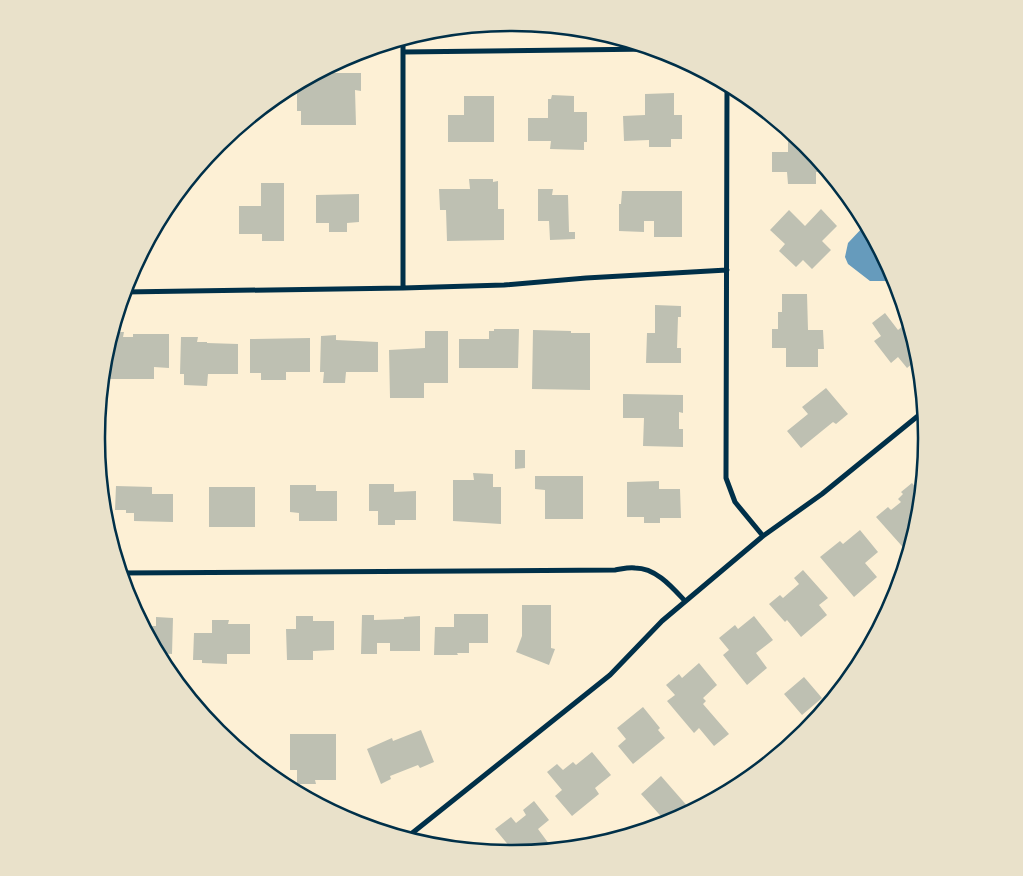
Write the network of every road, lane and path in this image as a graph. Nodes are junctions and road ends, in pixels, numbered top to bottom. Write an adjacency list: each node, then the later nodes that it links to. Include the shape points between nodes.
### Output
1 (403, 46): 3 (street)
2 (630, 49): 3 (street)
3 (403, 52): 6 (street)
4 (728, 94): 5 (street)
5 (727, 270): 6 (street); 9 (street, via 726,478 735,502)
6 (403, 288): 7 (street)
7 (132, 292)
8 (917, 417): 9 (street, via 822,494)
9 (763, 536): 11 (street)
10 (127, 572): 11 (street, via 636,568 661,578)
11 (685, 601): 12 (street, via 662,620 610,675)
12 (413, 833)

